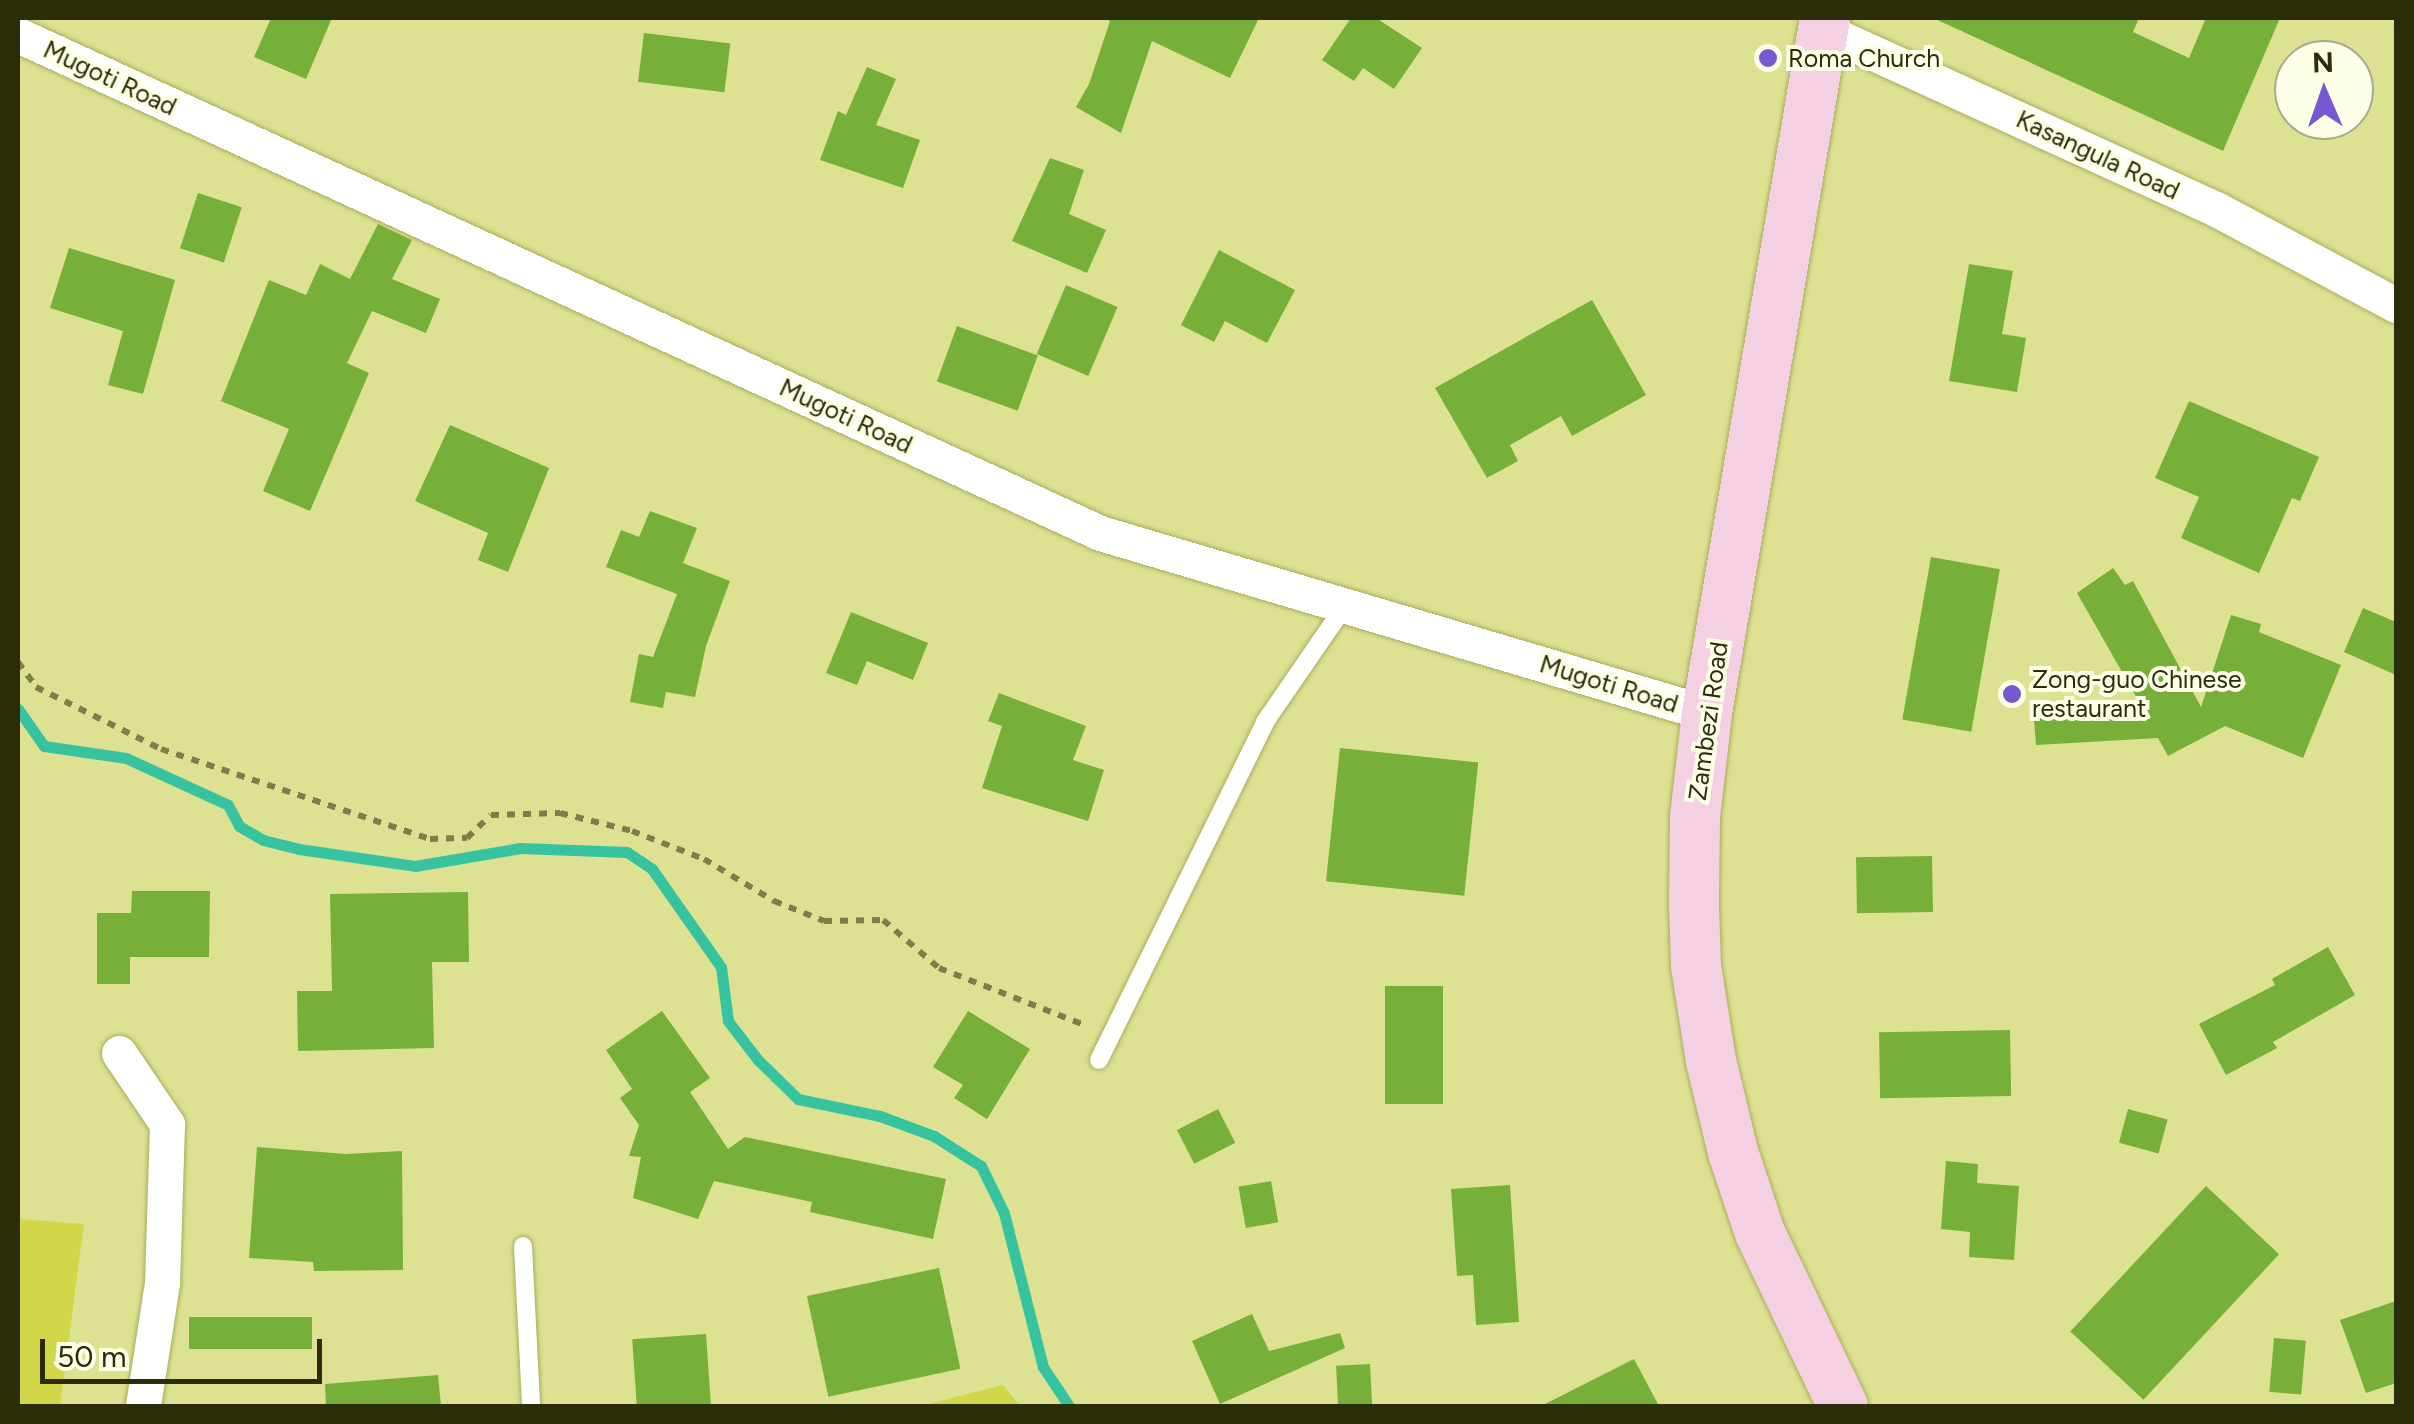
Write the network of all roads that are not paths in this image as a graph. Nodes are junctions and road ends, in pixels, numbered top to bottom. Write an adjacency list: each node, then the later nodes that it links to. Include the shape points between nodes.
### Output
1 (1814, 22): 3 (street, Kasangula Road, via 2216,210); 5 (main road, Zambezi Road)
2 (18, 35): 4 (street, Mugoti Road, via 1100,532)
3 (2396, 305)
4 (1346, 604): 5 (street, Mugoti Road); 7 (lane, via 1265,722)
5 (1707, 713): 11 (main road, Zambezi Road, via 1694,905 1710,1061 1760,1233)
6 (119, 1053): 9 (street, via 167,1124 162,1283)
7 (1099, 1060)
8 (524, 1246): 10 (lane)
9 (143, 1406)
10 (531, 1406)
11 (1843, 1406)

